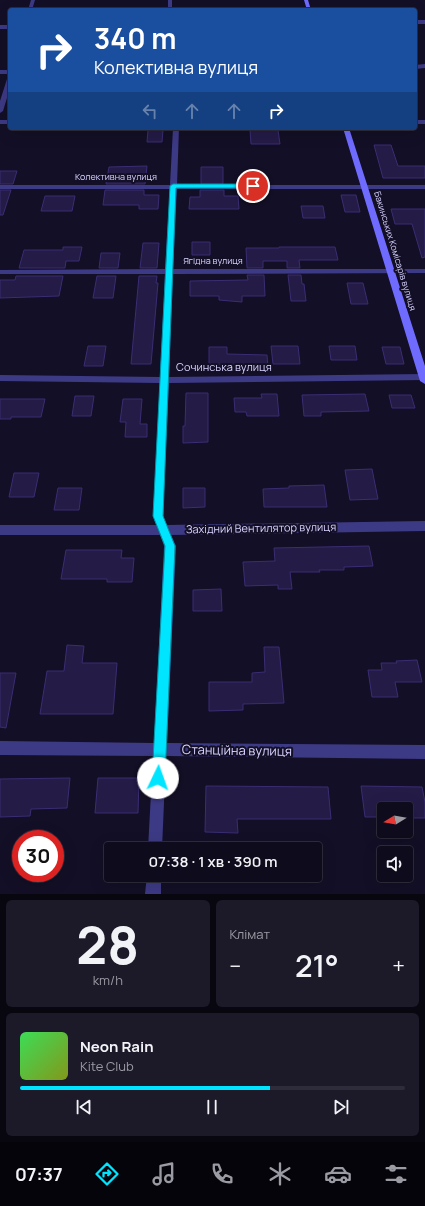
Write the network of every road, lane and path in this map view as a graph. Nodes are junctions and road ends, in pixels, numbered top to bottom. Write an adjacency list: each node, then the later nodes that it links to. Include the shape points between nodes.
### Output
1 (8, 85): 2 (street)
2 (0, 111)
3 (176, 130): 5 (street)
4 (347, 130): 6 (street, Бакинських Комісарів вулиця)
5 (173, 186): 6 (street, Колективна вулиця); 7 (street, Колективна вулиця); 9 (street)
6 (364, 186): 8 (street, Колективна вулиця); 10 (street, Бакинських Комісарів вулиця)
7 (0, 187)
8 (425, 187)
9 (169, 271): 10 (street, Ягідна вулиця); 12 (street, Ягідна вулиця); 15 (street)
10 (391, 271): 11 (street, Ягідна вулиця); 14 (street, Бакинських Комісарів вулиця)
11 (425, 271)
12 (0, 272)
13 (0, 378): 15 (street, Сочинська вулиця)
14 (425, 379): 15 (street, Сочинська вулиця)
15 (164, 380): 18 (street, via 158,516)
16 (425, 526): 18 (street, Західний Вентилятор вулиця)
17 (0, 530): 18 (street, Західний Вентилятор вулиця)
18 (164, 530): 20 (street, via 170,546)
19 (0, 748): 20 (street, Станційна вулиця)
20 (160, 749): 21 (street, Станційна вулиця); 22 (street)
21 (425, 752)
22 (155, 842)
23 (154, 882): 24 (street)
24 (153, 894)

